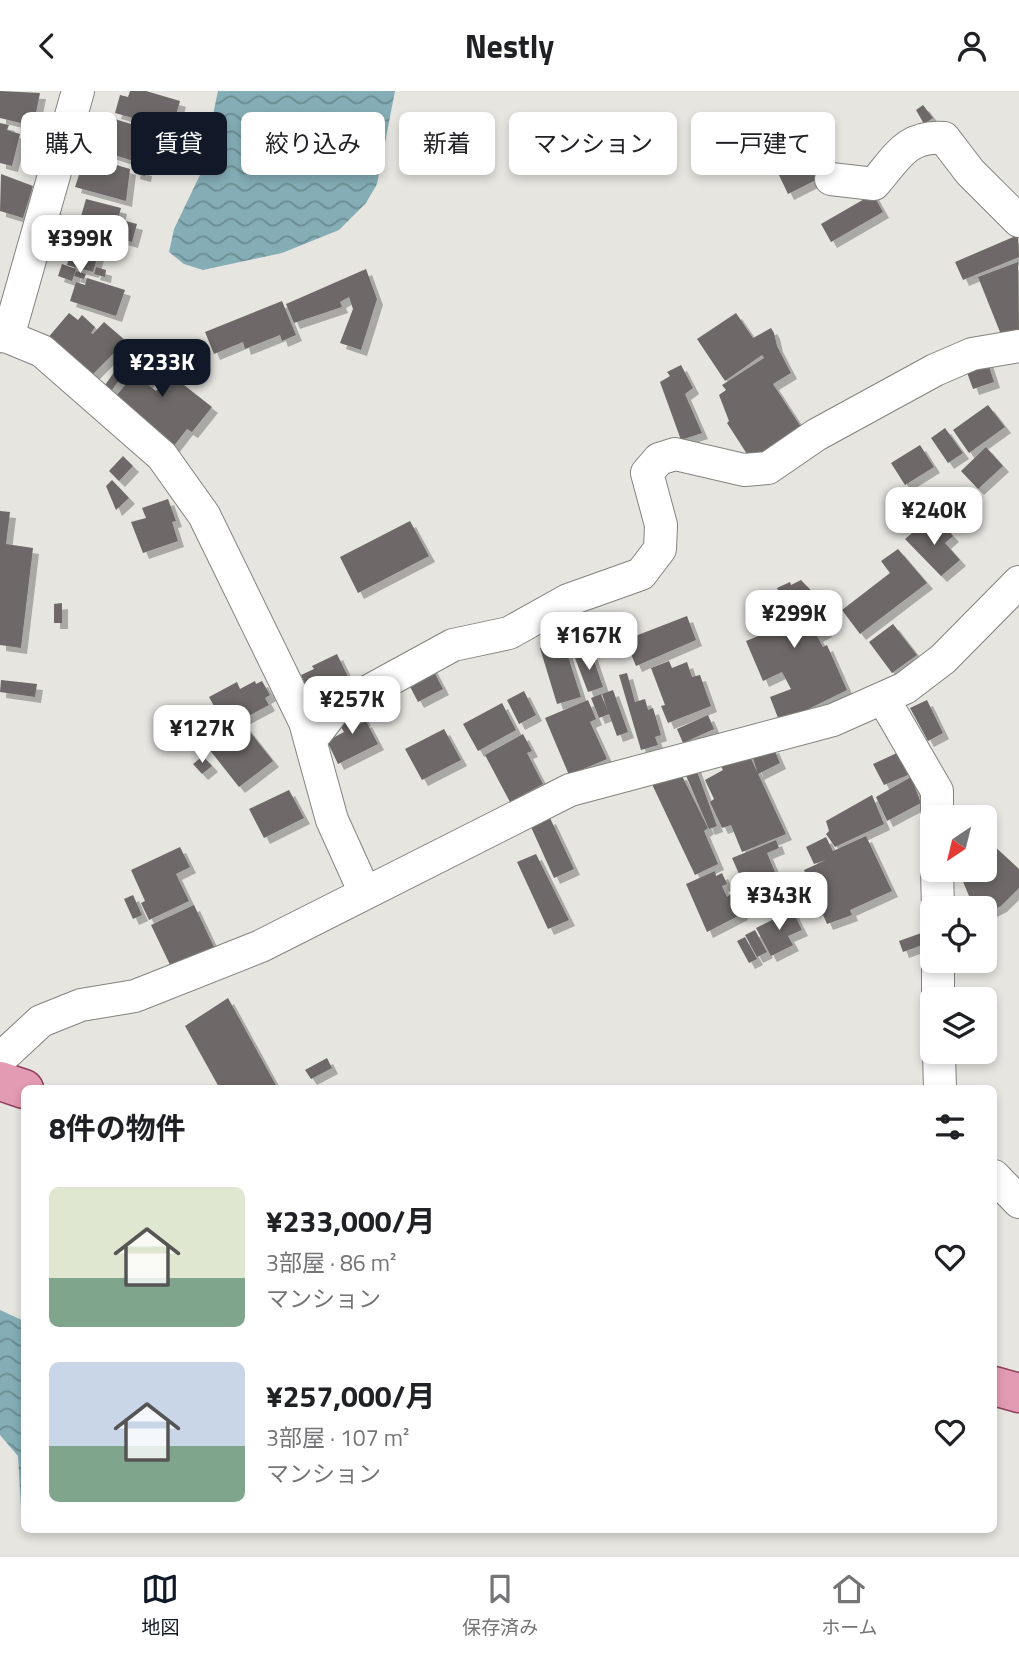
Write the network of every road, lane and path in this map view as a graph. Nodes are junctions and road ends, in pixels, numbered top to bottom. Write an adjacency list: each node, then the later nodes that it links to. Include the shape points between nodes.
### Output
1 (78, 91): 5 (street)
2 (831, 179): 3 (street, via 873,184 907,146 923,136 944,138)
3 (1006, 189): 4 (street)
4 (1019, 221)
5 (4, 336): 9 (street, via 42,351 162,456 204,515)
6 (1019, 346): 9 (street, via 972,354 936,370 816,435 768,468 744,470 675,454 659,459 647,473 661,525 660,549 641,574 568,600 509,633 453,645 334,710)
7 (1019, 582): 8 (street, via 943,659 905,688)
8 (883, 698): 10 (street, via 937,791); 11 (street, via 832,720 569,790)
9 (309, 736): 11 (street, via 332,820)
10 (937, 805)
11 (365, 893): 12 (street, via 261,946 148,991 81,1005 41,1021)
12 (0, 1059)
13 (939, 1064): 15 (street)
14 (0, 1081): 16 (main road)
15 (940, 1085)
16 (21, 1088)
17 (997, 1179): 18 (street)
18 (1019, 1202)
19 (997, 1387): 20 (main road)
20 (1019, 1393)

